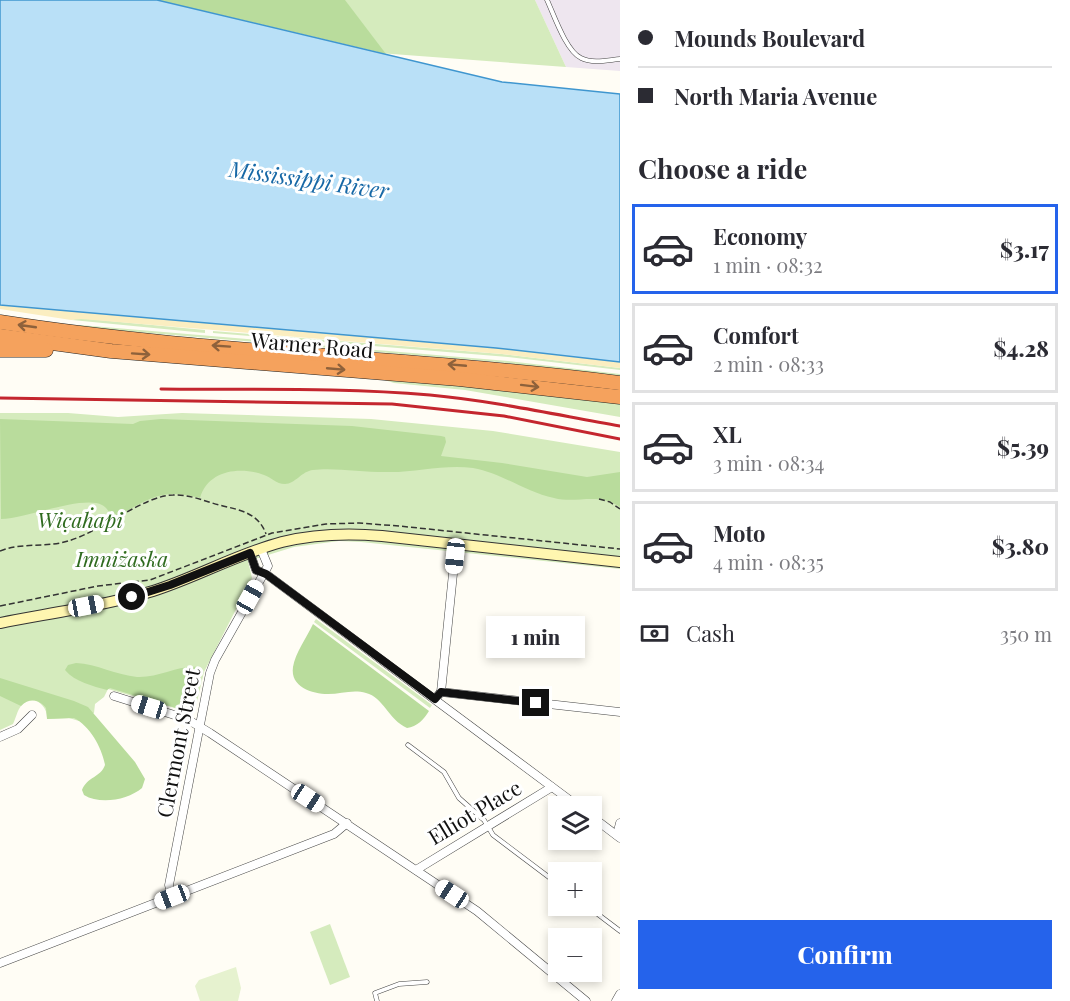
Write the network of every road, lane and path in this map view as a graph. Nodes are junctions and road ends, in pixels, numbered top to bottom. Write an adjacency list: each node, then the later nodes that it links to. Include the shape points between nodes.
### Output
1 (547, 0): 2 (lane, via 569,46 580,58)
2 (620, 59)
3 (0, 322): 7 (highway, Warner Road, one-way to 3, via 483,367 130,339)
4 (0, 336): 6 (highway, Warner Road)
5 (0, 350): 6 (highway)
6 (111, 351): 8 (highway, Warner Road, one-way to 8, via 459,379)
7 (620, 383)
8 (620, 397)
9 (599, 499): 10 (path)
10 (620, 509)
11 (447, 530): 16 (path)
12 (267, 535): 17 (path, via 244,510 170,495 154,498 70,541)
13 (456, 544): 15 (street, via 339,534); 19 (street); 24 (street)
14 (237, 546): 21 (path, via 150,580)
15 (261, 549): 18 (street); 20 (street, via 268,566)
16 (620, 549)
17 (0, 551)
18 (250, 553): 20 (street, via 256,570); 22 (street, via 141,594)
19 (620, 562)
20 (264, 572): 24 (street); 27 (street, Clermont Street, via 212,666)
21 (0, 606)
22 (0, 623)
23 (114, 696): 27 (street)
24 (438, 696): 25 (street); 30 (street)
25 (620, 712)
26 (32, 715): 28 (street, via 18,729)
27 (199, 726): 32 (street); 39 (street, Clermont Street, via 170,885)
28 (0, 737)
29 (408, 745): 35 (lane, via 444,772 459,798)
30 (552, 787): 31 (street); 35 (street, Elliot Place)
31 (564, 796)
32 (346, 823): 37 (street); 39 (street, via 334,834)
33 (620, 823): 36 (street)
34 (602, 825): 36 (street)
35 (488, 827): 37 (street, Elliot Place); 38 (lane, via 494,836)
36 (618, 837)
37 (416, 870): 45 (street, via 491,921)
38 (548, 876)
39 (172, 897): 42 (street)
40 (600, 916): 41 (lane)
41 (620, 931)
42 (0, 963)
43 (427, 982): 46 (lane, via 399,984 375,993)
44 (620, 994): 48 (street)
45 (579, 998): 47 (street)
46 (377, 1001)
47 (585, 1001)
48 (616, 1001)

